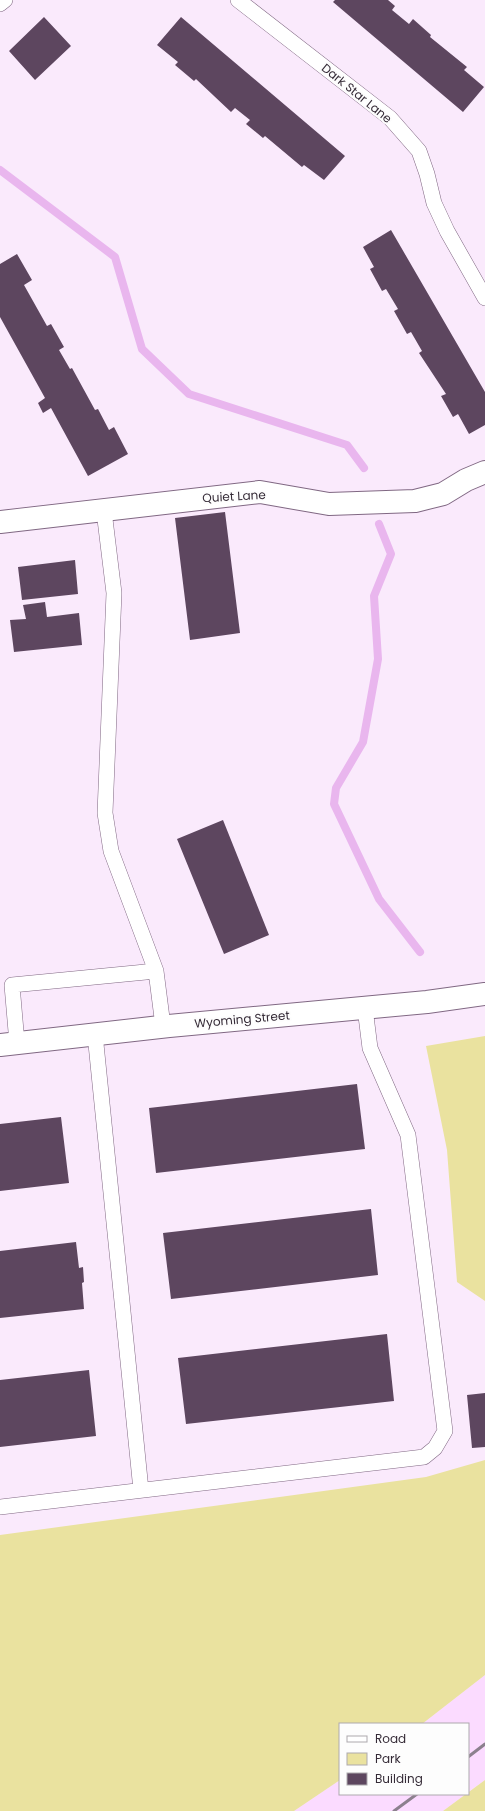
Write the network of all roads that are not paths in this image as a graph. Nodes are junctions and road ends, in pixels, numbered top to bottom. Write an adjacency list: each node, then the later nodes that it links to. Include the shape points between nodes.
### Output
1 (5, 0): 3 (lane)
2 (238, 0): 4 (lane, Dark Star Lane, via 390,118 419,151 434,203 446,231)
3 (0, 4)
4 (485, 298)
5 (485, 472): 6 (street, Quiet Lane, via 443,494 415,501 329,504 260,492)
6 (104, 511): 7 (street, Quiet Lane); 8 (lane, via 114,593 105,814 111,851)
7 (0, 522)
8 (156, 971): 11 (lane); 13 (lane, via 12,985)
9 (485, 994): 10 (street, Wyoming Street)
10 (365, 1008): 11 (street, Wyoming Street); 14 (lane, via 370,1048 408,1135 445,1431 435,1448 424,1457)
11 (163, 1026): 12 (street, Wyoming Street)
12 (96, 1034): 13 (street, Wyoming Street); 14 (lane)
13 (9, 1044)
14 (141, 1490): 15 (lane)
15 (0, 1507)

